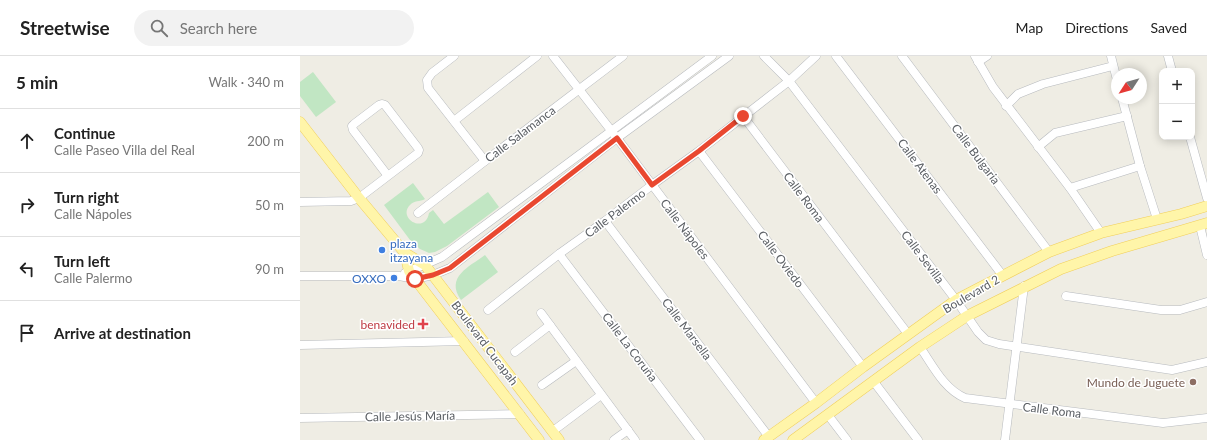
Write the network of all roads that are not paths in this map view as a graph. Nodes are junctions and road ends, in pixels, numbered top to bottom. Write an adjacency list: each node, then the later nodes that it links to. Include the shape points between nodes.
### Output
1 (454, 56): 23 (street, via 427,80 428,88)
2 (537, 56): 23 (street)
3 (553, 56): 18 (street, Calle Nápoles)
4 (712, 56): 25 (street)
5 (729, 56): 26 (street)
6 (764, 56): 17 (street, Calle Sevilla)
7 (816, 56): 17 (street, Calle Palermo)
8 (836, 56): 53 (street, Calle Atenas)
9 (902, 56): 44 (street, Calle Bulgaria)
10 (987, 56): 14 (street)
11 (1111, 56): 15 (street)
12 (1168, 56): 16 (street)
13 (621, 57): 18 (street, Calle Salamanca)
14 (976, 59): 20 (street)
15 (1113, 66): 20 (street, via 1043,84 1018,94)
16 (1171, 68)
17 (789, 81): 21 (street, Calle Palermo); 57 (street, Calle Sevilla)
18 (579, 90): 25 (street, Calle Nápoles); 30 (street, Calle Salamanca)
19 (1124, 104): 22 (street)
20 (1006, 106): 28 (street)
21 (743, 116): 29 (street, Calle Palermo); 63 (street, Calle Roma)
22 (1127, 116): 28 (street, via 1055,133); 31 (street)
23 (454, 121): 30 (street)
24 (300, 122): 35 (main road, Boulevard Cucapah)
25 (611, 130): 26 (street, Calle Nápoles); 48 (street, via 442,257)
26 (617, 138): 33 (street, Calle Nápoles); 50 (street, via 450,268)
27 (1191, 140): 36 (street)
28 (1038, 147): 34 (street)
29 (699, 151): 33 (street, Calle Palermo); 71 (street, Calle Oviedo)
30 (485, 161): 39 (street, Calle Salamanca)
31 (1140, 166): 34 (street); 40 (street)
32 (388, 176): 32 (street, via 352,126 382,104 386,105 419,150); 35 (street)
33 (652, 185): 41 (street, Calle Palermo); 75 (street, Calle Nápoles)
34 (1070, 188): 43 (street)
35 (359, 198): 37 (street, via 342,202); 45 (main road, Boulevard Cucapah)
36 (1207, 198)
37 (300, 202)
38 (1207, 206): 40 (main road, Boulevard 2)
39 (418, 213)
40 (1157, 219): 43 (main road, Boulevard 2)
41 (605, 221): 46 (street, Calle Palermo); 83 (street, Calle Marsella)
42 (1203, 225): 47 (street); 55 (main road, Boulevard 2, via 1112,251 1061,269)
43 (1101, 233): 44 (main road, Boulevard 2)
44 (1049, 252): 53 (main road, Boulevard 2)
45 (405, 253): 48 (main road, Boulevard Cucapah); 49 (main road, Boulevard Cucapah)
46 (559, 254): 59 (street, Calle Palermo); 88 (street, Calle La Coruña)
47 (1207, 255)
48 (425, 265): 49 (street); 50 (main road, Boulevard Cucapah)
49 (409, 270): 52 (street); 54 (main road, Boulevard Cucapah)
50 (433, 275): 54 (street); 82 (main road, Boulevard Cucapah)
51 (300, 276): 52 (street)
52 (399, 276): 54 (street)
53 (1003, 276): 57 (main road, Boulevard 2)
54 (415, 279): 64 (main road, Boulevard Cucapah)
55 (1024, 286): 61 (main road, Boulevard 2); 66 (street)
56 (1066, 296): 58 (street, via 1161,310 1180,310)
57 (956, 300): 61 (street, Calle Sevilla); 63 (main road, Boulevard 2)
58 (1207, 302)
59 (488, 310)
60 (541, 313): 62 (street)
61 (967, 316): 66 (street, Calle Sevilla, via 986,340); 67 (main road, Boulevard 2)
62 (550, 325): 68 (street); 69 (street)
63 (908, 334): 71 (main road, Boulevard 2)
64 (464, 341): 65 (street); 77 (main road, Boulevard Cucapah)
65 (300, 344)
66 (1017, 347): 70 (street, Calle Sevilla, via 1172,370); 76 (street)
67 (920, 348): 72 (main road, Boulevard 2); 76 (street, Calle Roma, via 957,395)
68 (515, 352)
69 (576, 361): 73 (street); 74 (street)
70 (1207, 362)
71 (863, 367): 75 (main road, Boulevard 2)
72 (874, 382): 78 (main road, Boulevard 2); 91 (street)
73 (542, 385)
74 (601, 395): 81 (street); 82 (street)
75 (816, 402): 83 (main road, Boulevard 2)
76 (1010, 404): 80 (street, Calle Roma, via 1163,423); 92 (street)
77 (520, 414): 79 (street, Calle Jesús María); 84 (main road, Boulevard Cucapah)
78 (828, 415): 89 (main road, Boulevard 2); 90 (street)
79 (300, 418)
80 (1207, 418)
81 (628, 430): 86 (street); 87 (street)
82 (553, 431): 85 (main road, Boulevard Cucapah)
83 (766, 438)
84 (539, 440)
85 (559, 440)
86 (614, 440)
87 (635, 440)
88 (700, 440)
89 (793, 440)
90 (847, 440)
91 (918, 440)
92 (1005, 440)

